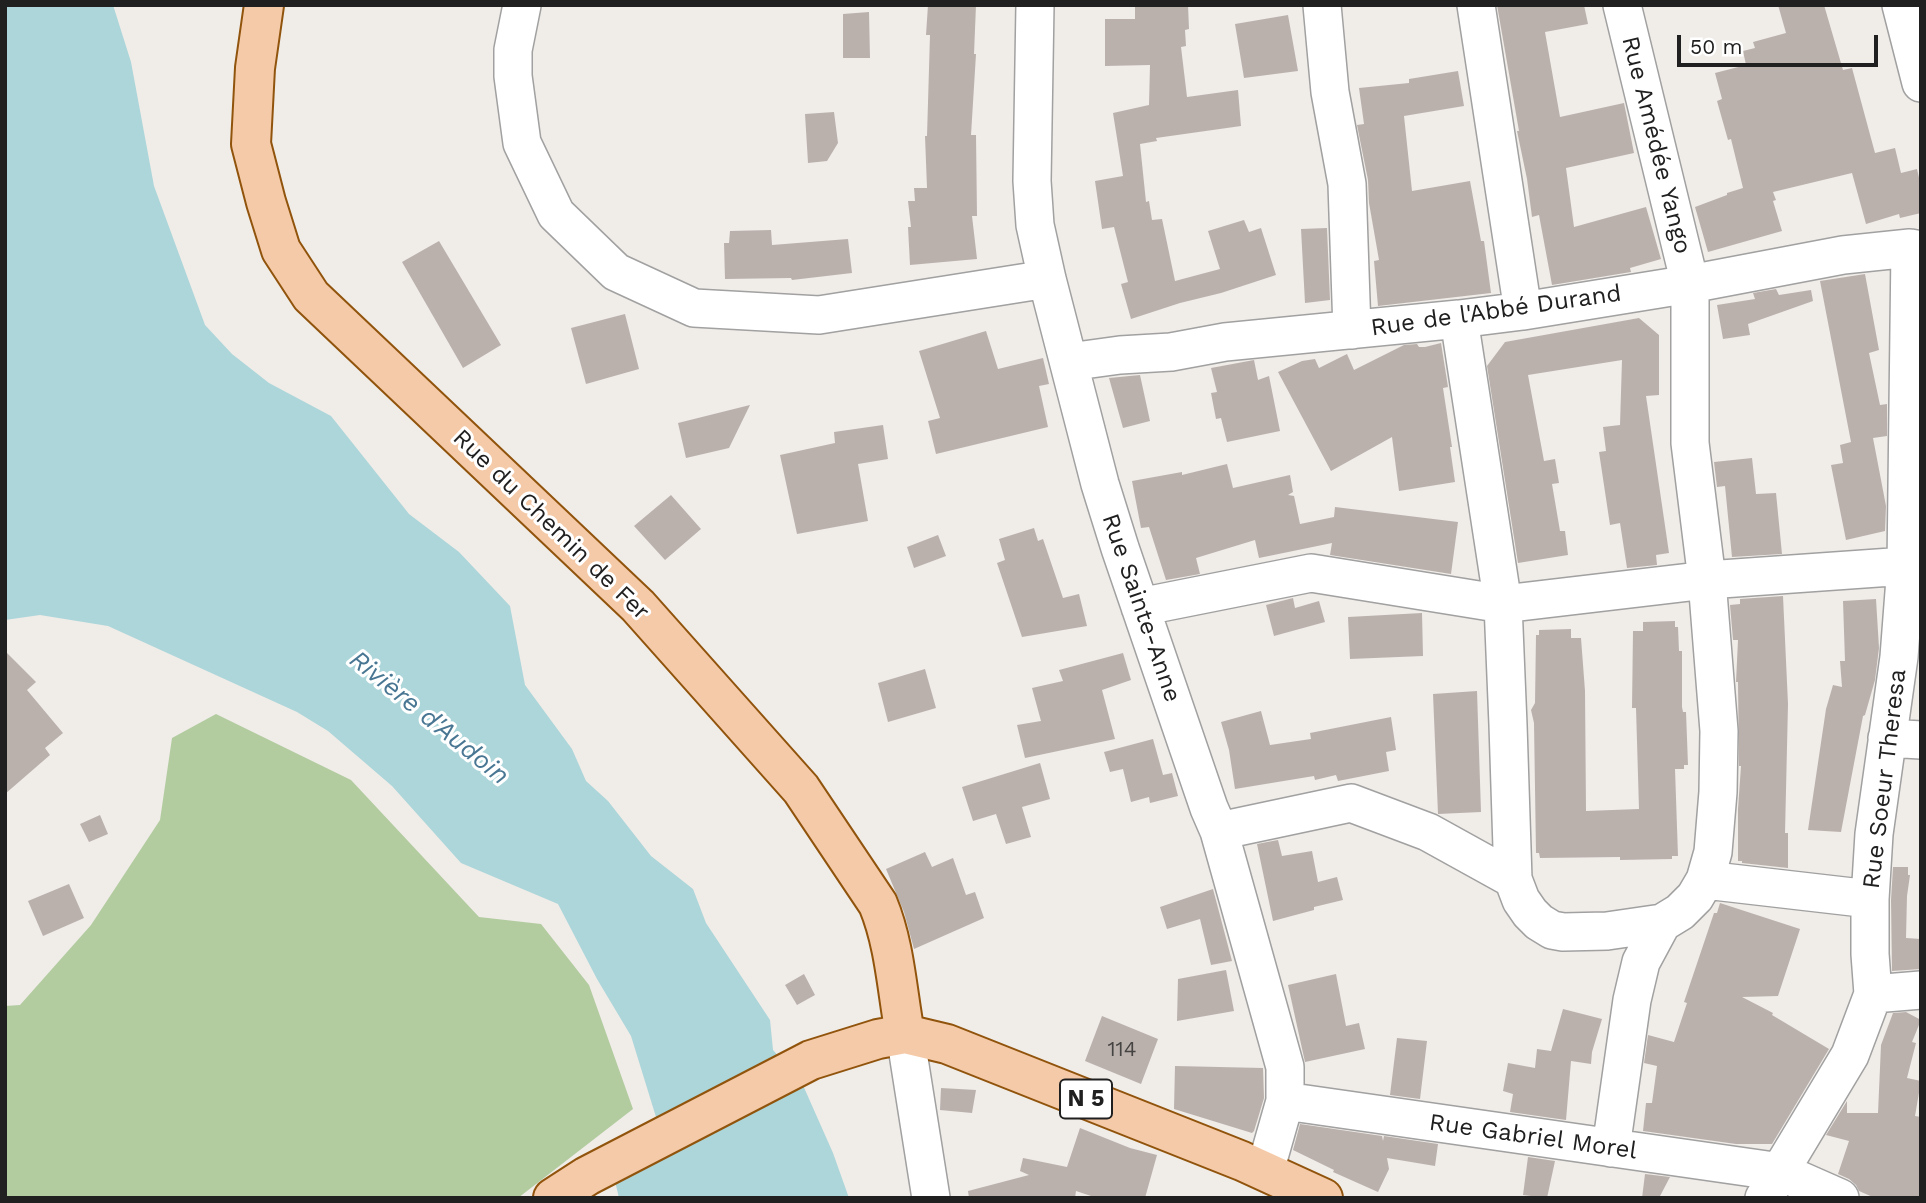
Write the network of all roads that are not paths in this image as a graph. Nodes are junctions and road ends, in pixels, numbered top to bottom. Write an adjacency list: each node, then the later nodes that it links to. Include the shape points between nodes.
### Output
1 (264, 5): 30 (main road, Rue du Chemin de Fer, via 251,145 281,250 311,296 638,606 801,789 886,922)
2 (523, 5): 10 (street, via 513,50 522,143 556,214 616,272 694,308 819,315)
3 (1035, 5): 10 (street, Rue Sainte-Anne, via 1032,181 1035,225)
4 (1322, 5): 14 (street, via 1330,92 1347,184)
5 (1476, 5): 12 (street)
6 (1622, 5): 11 (street, Rue Amédée Yango)
7 (1901, 5): 8 (street)
8 (1921, 83)
9 (1916, 249): 11 (street, Rue de l'Abbé Durand, via 1843,256); 16 (street, Rue Soeur Theresa)
10 (1047, 279): 15 (street, Rue Sainte-Anne)
11 (1690, 284): 12 (street, Rue de l'Abbé Durand); 17 (street, Rue Amédée Yango, via 1690,443)
12 (1523, 311): 13 (street, Rue de l'Abbé Durand)
13 (1459, 319): 14 (street, Rue de l'Abbé Durand); 18 (street)
14 (1352, 330): 15 (street, Rue de l'Abbé Durand)
15 (1069, 362): 19 (street, Rue Sainte-Anne, via 1100,484)
16 (1913, 565): 17 (street); 20 (street, Rue Soeur Theresa, via 1899,657)
17 (1707, 580): 18 (street); 23 (street, Rue Amédée Yango, via 1719,731 1713,852)
18 (1503, 604): 19 (street, via 1311,573); 22 (street)
19 (1140, 607): 21 (street, Rue Sainte-Anne)
20 (1904, 739): 24 (street, Rue Soeur Theresa, via 1874,834)
21 (1219, 831): 22 (street, via 1351,803 1428,832); 31 (street, Rue Sainte-Anne, via 1285,1066)
22 (1513, 879): 26 (street, via 1530,913 1552,930)
23 (1705, 880): 24 (street); 25 (street, via 1695,897)
24 (1870, 899): 29 (street, Rue Soeur Theresa)
25 (1662, 923): 26 (street); 27 (street)
26 (1607, 931): 27 (street, via 1629,944)
27 (1641, 962): 32 (street)
28 (1921, 990): 29 (street)
29 (1873, 994): 34 (street, Rue Soeur Theresa, via 1850,1055)
30 (905, 1034): 33 (main road, N 5, via 947,1044); 35 (main road, N 5, via 810,1060 587,1176); 36 (street)
31 (1285, 1101): 32 (street, Rue Gabriel Morel); 33 (street, Rue Sainte-Anne)
32 (1611, 1148): 34 (street, Rue Gabriel Morel)
33 (1260, 1184): 37 (main road, N 5)
34 (1772, 1185): 38 (street, Rue Gabriel Morel)
35 (554, 1198)
36 (931, 1198)
37 (1323, 1198)
38 (1840, 1198)

